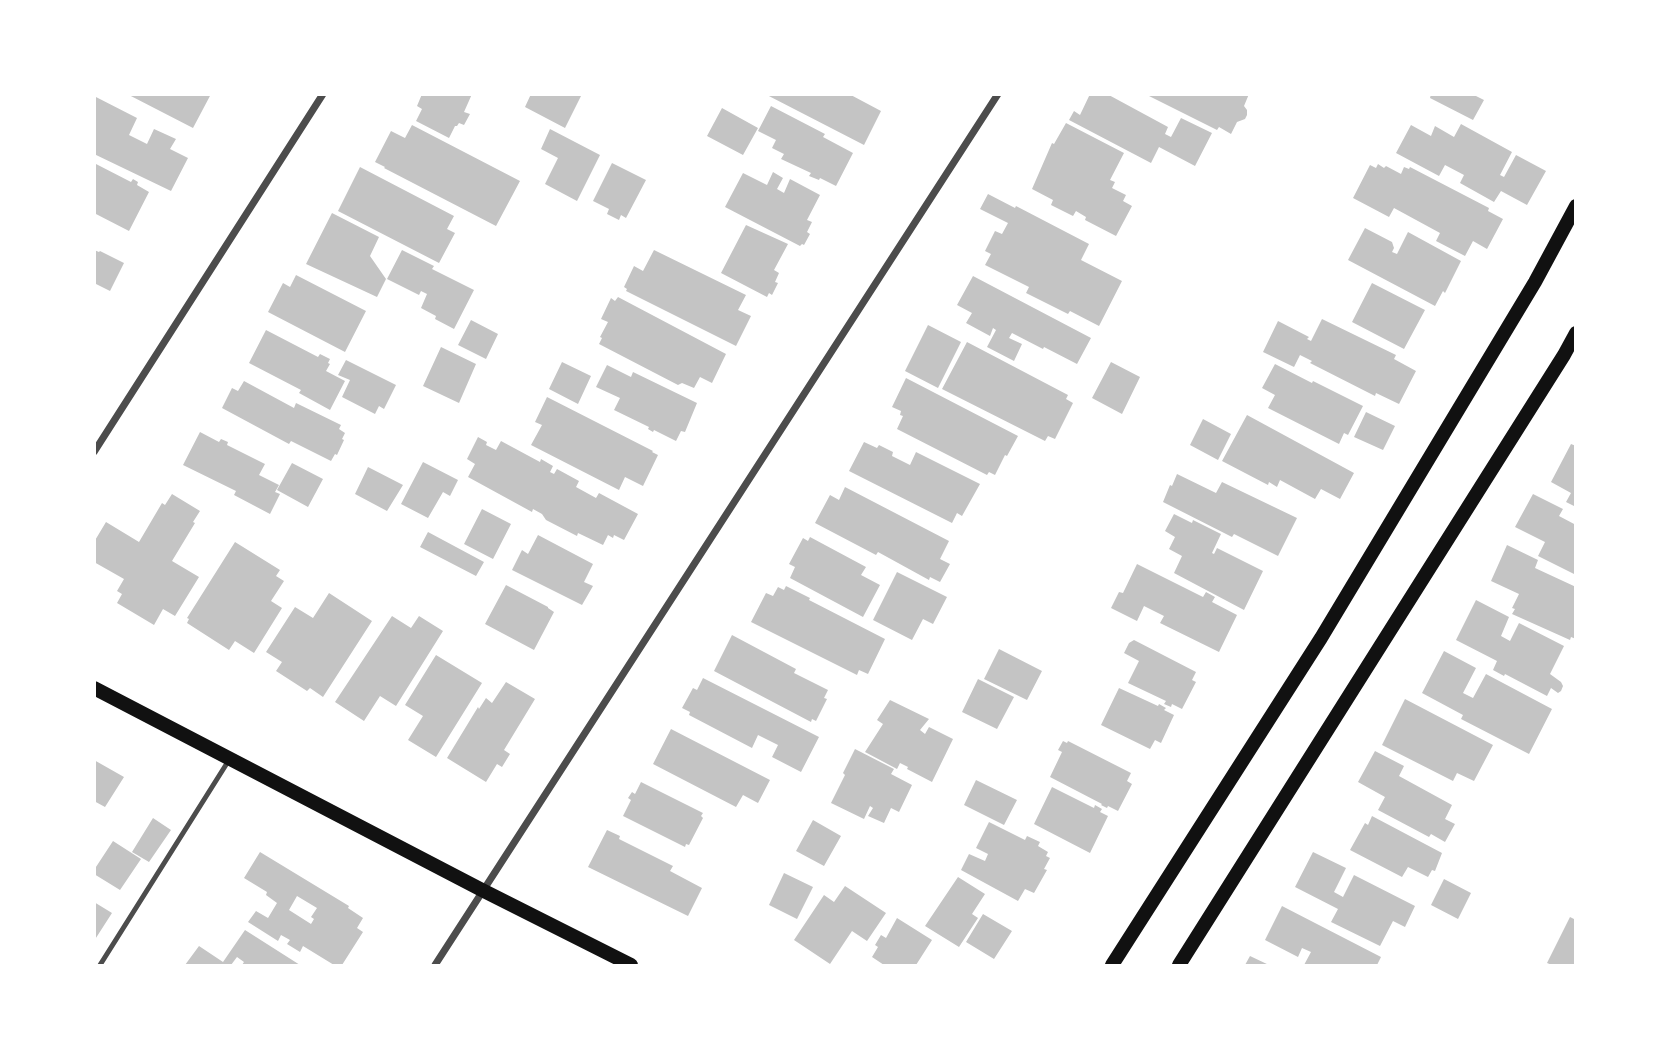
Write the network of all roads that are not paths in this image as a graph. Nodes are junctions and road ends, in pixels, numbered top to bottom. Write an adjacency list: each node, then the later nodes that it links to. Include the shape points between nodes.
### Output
1 (323, 94): 5 (street)
2 (998, 94): 8 (street)
3 (1576, 206): 12 (main road, via 1321,638)
4 (1576, 333): 13 (main road)
5 (94, 452)
6 (94, 688): 7 (main road)
7 (230, 759): 8 (main road); 9 (lane)
8 (482, 891): 10 (street); 11 (main road)
9 (100, 965)
10 (435, 965)
11 (631, 965)
12 (1112, 965)
13 (1179, 965)

